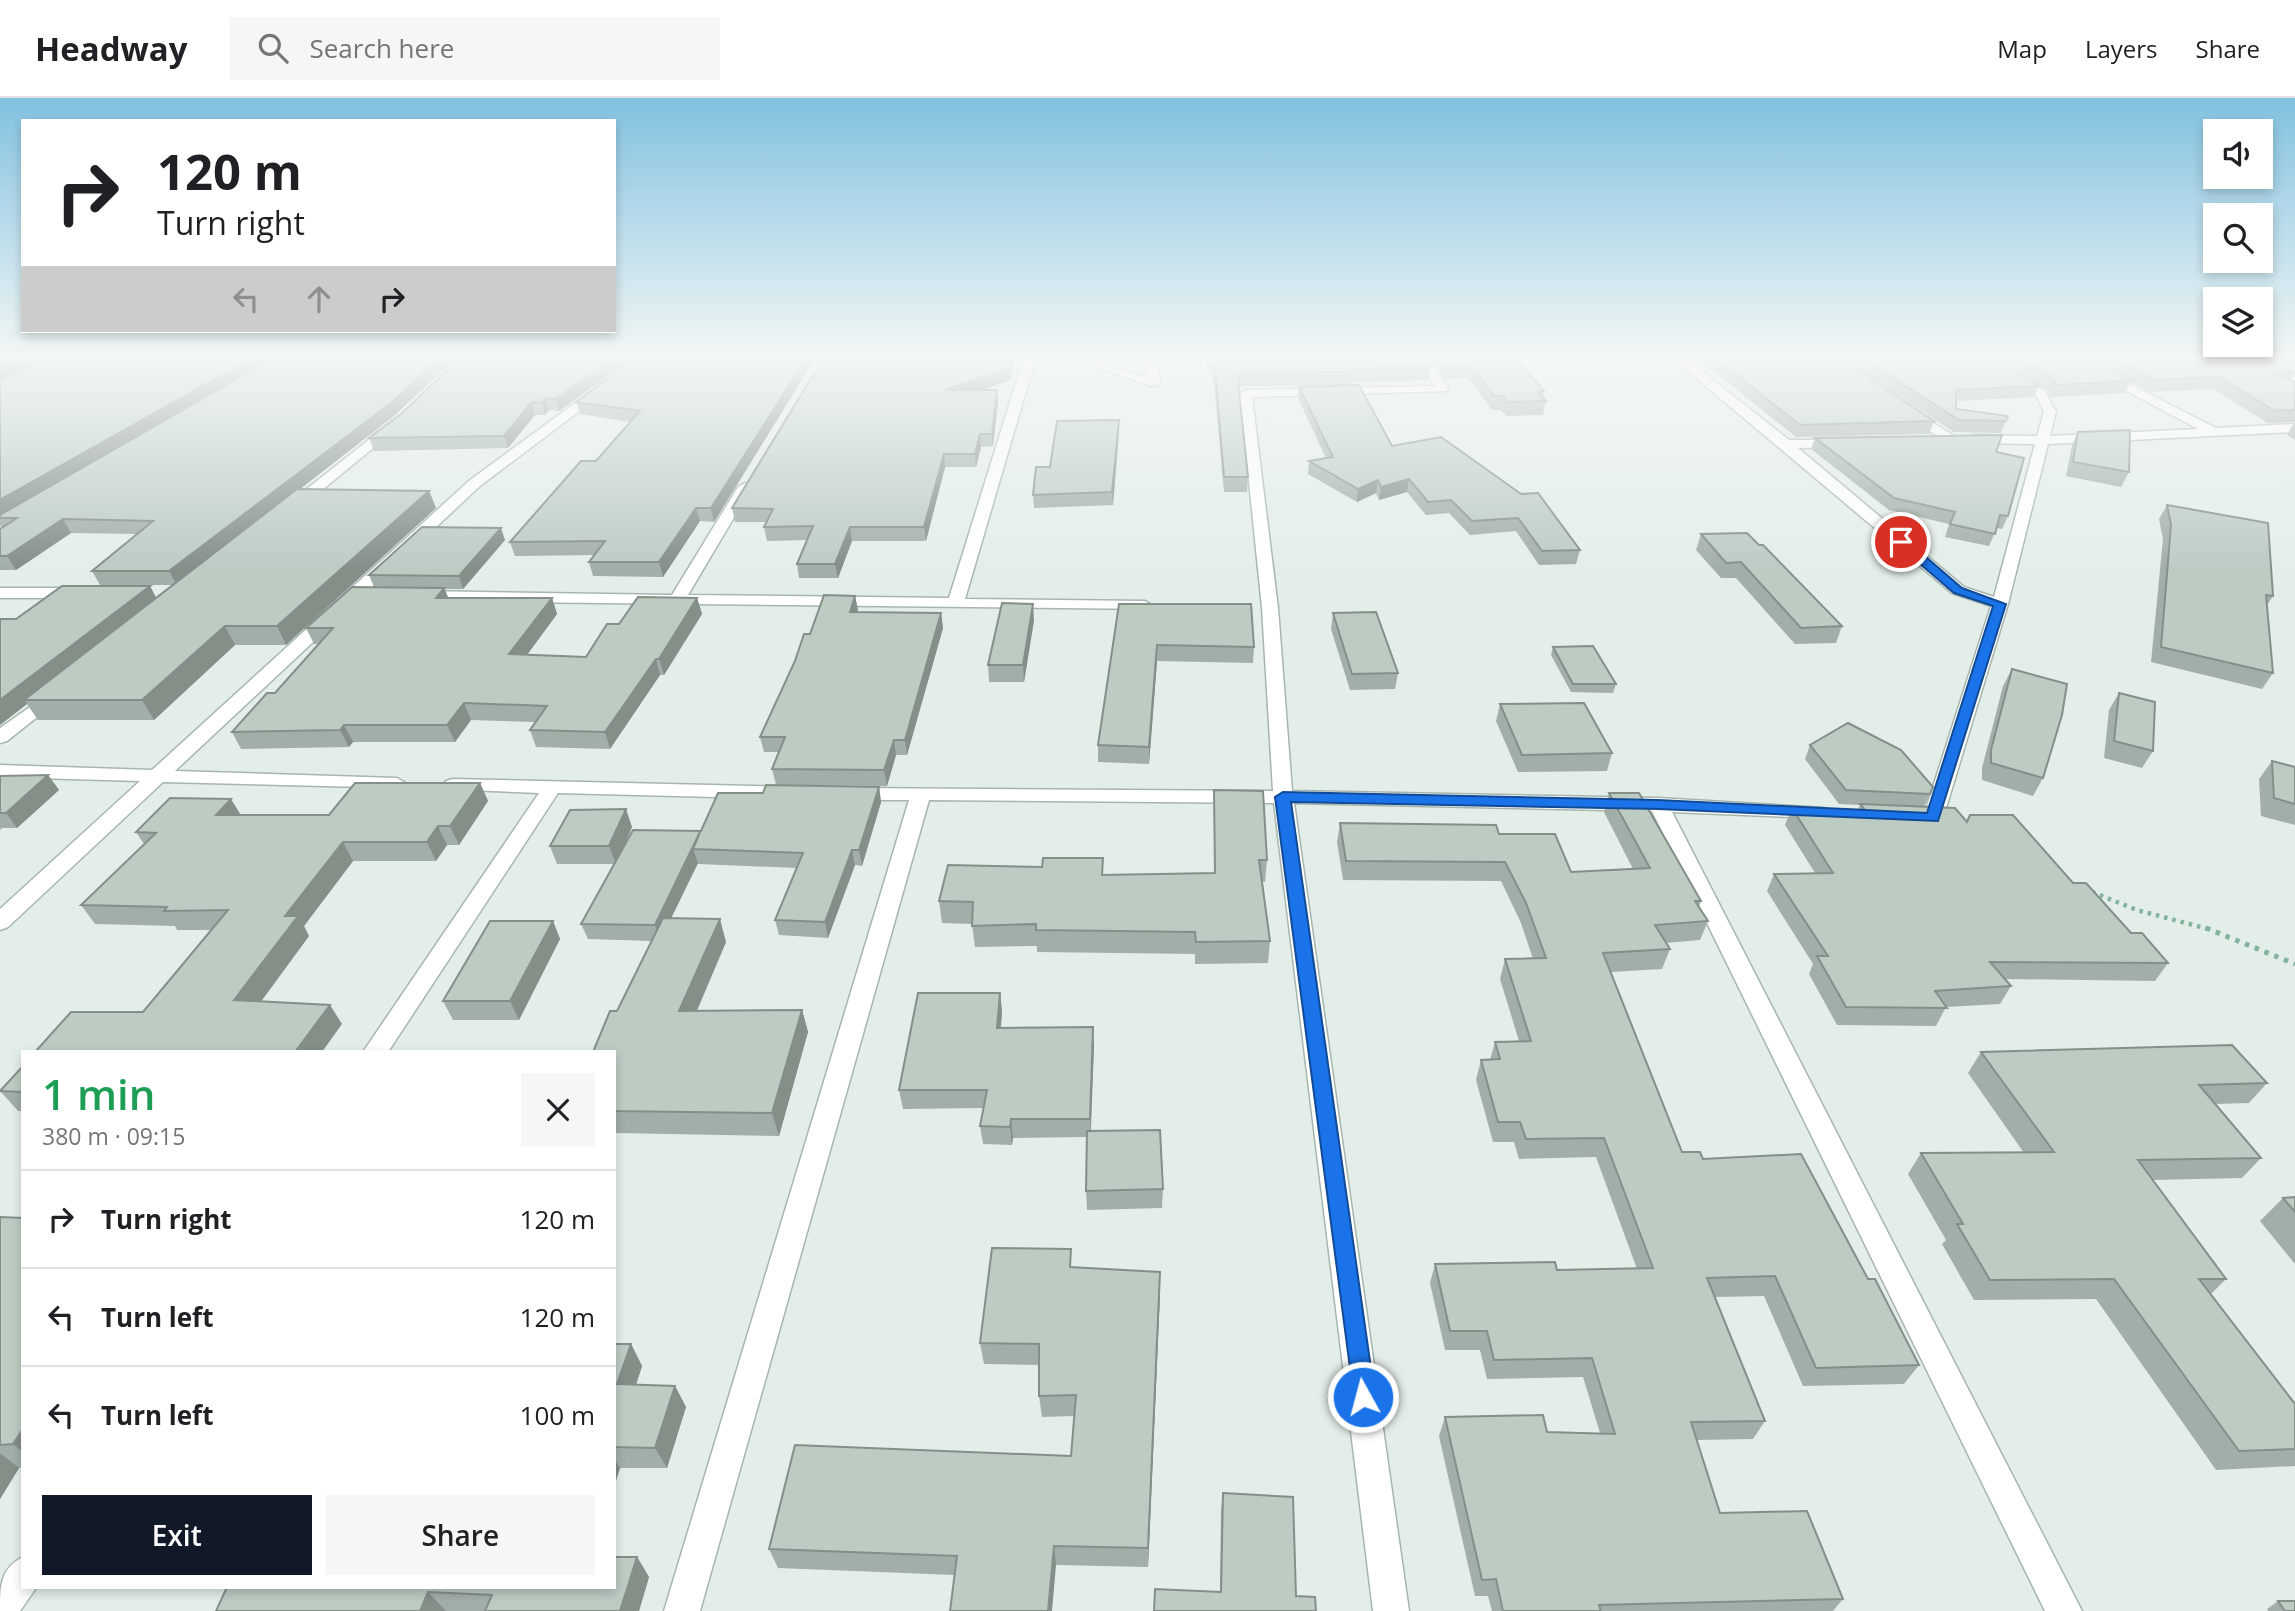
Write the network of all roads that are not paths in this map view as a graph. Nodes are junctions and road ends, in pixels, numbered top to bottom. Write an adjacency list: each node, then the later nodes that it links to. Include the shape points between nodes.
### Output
1 (390, 428): 17 (street)
2 (550, 428): 20 (street, via 475,483)
3 (1009, 428): 24 (street)
4 (1250, 428): 33 (street)
5 (1765, 428): 15 (street)
6 (1933, 428): 11 (street)
7 (2047, 428): 13 (street)
8 (2204, 428): 10 (street)
9 (2295, 428): 10 (street)
10 (2213, 432): 13 (street)
11 (1950, 439): 12 (street); 13 (street)
12 (1923, 440)
13 (2044, 440): 25 (street)
14 (1854, 442): 15 (street)
15 (1786, 444): 25 (street, via 1958,590)
16 (754, 472): 23 (street)
17 (282, 515)
18 (0, 593): 19 (street)
19 (93, 593)
20 (356, 595): 21 (street); 30 (street)
21 (384, 596)
22 (412, 596): 23 (street)
23 (677, 600): 24 (street)
24 (956, 603): 26 (street)
25 (2000, 604): 36 (street, via 1926,818)
26 (1161, 606)
27 (65, 686): 28 (street)
28 (0, 737)
29 (0, 771): 30 (street)
30 (156, 777): 31 (street); 37 (street)
31 (552, 788): 32 (street); 38 (street)
32 (921, 794): 33 (street); 41 (street)
33 (1283, 797): 34 (street); 42 (street)
34 (1658, 804): 35 (street); 43 (street)
35 (1837, 813)
36 (1959, 819)
37 (0, 922)
38 (376, 1050)
39 (21, 1578): 40 (street)
40 (0, 1609)
41 (682, 1611)
42 (1391, 1611)
43 (2064, 1611)

